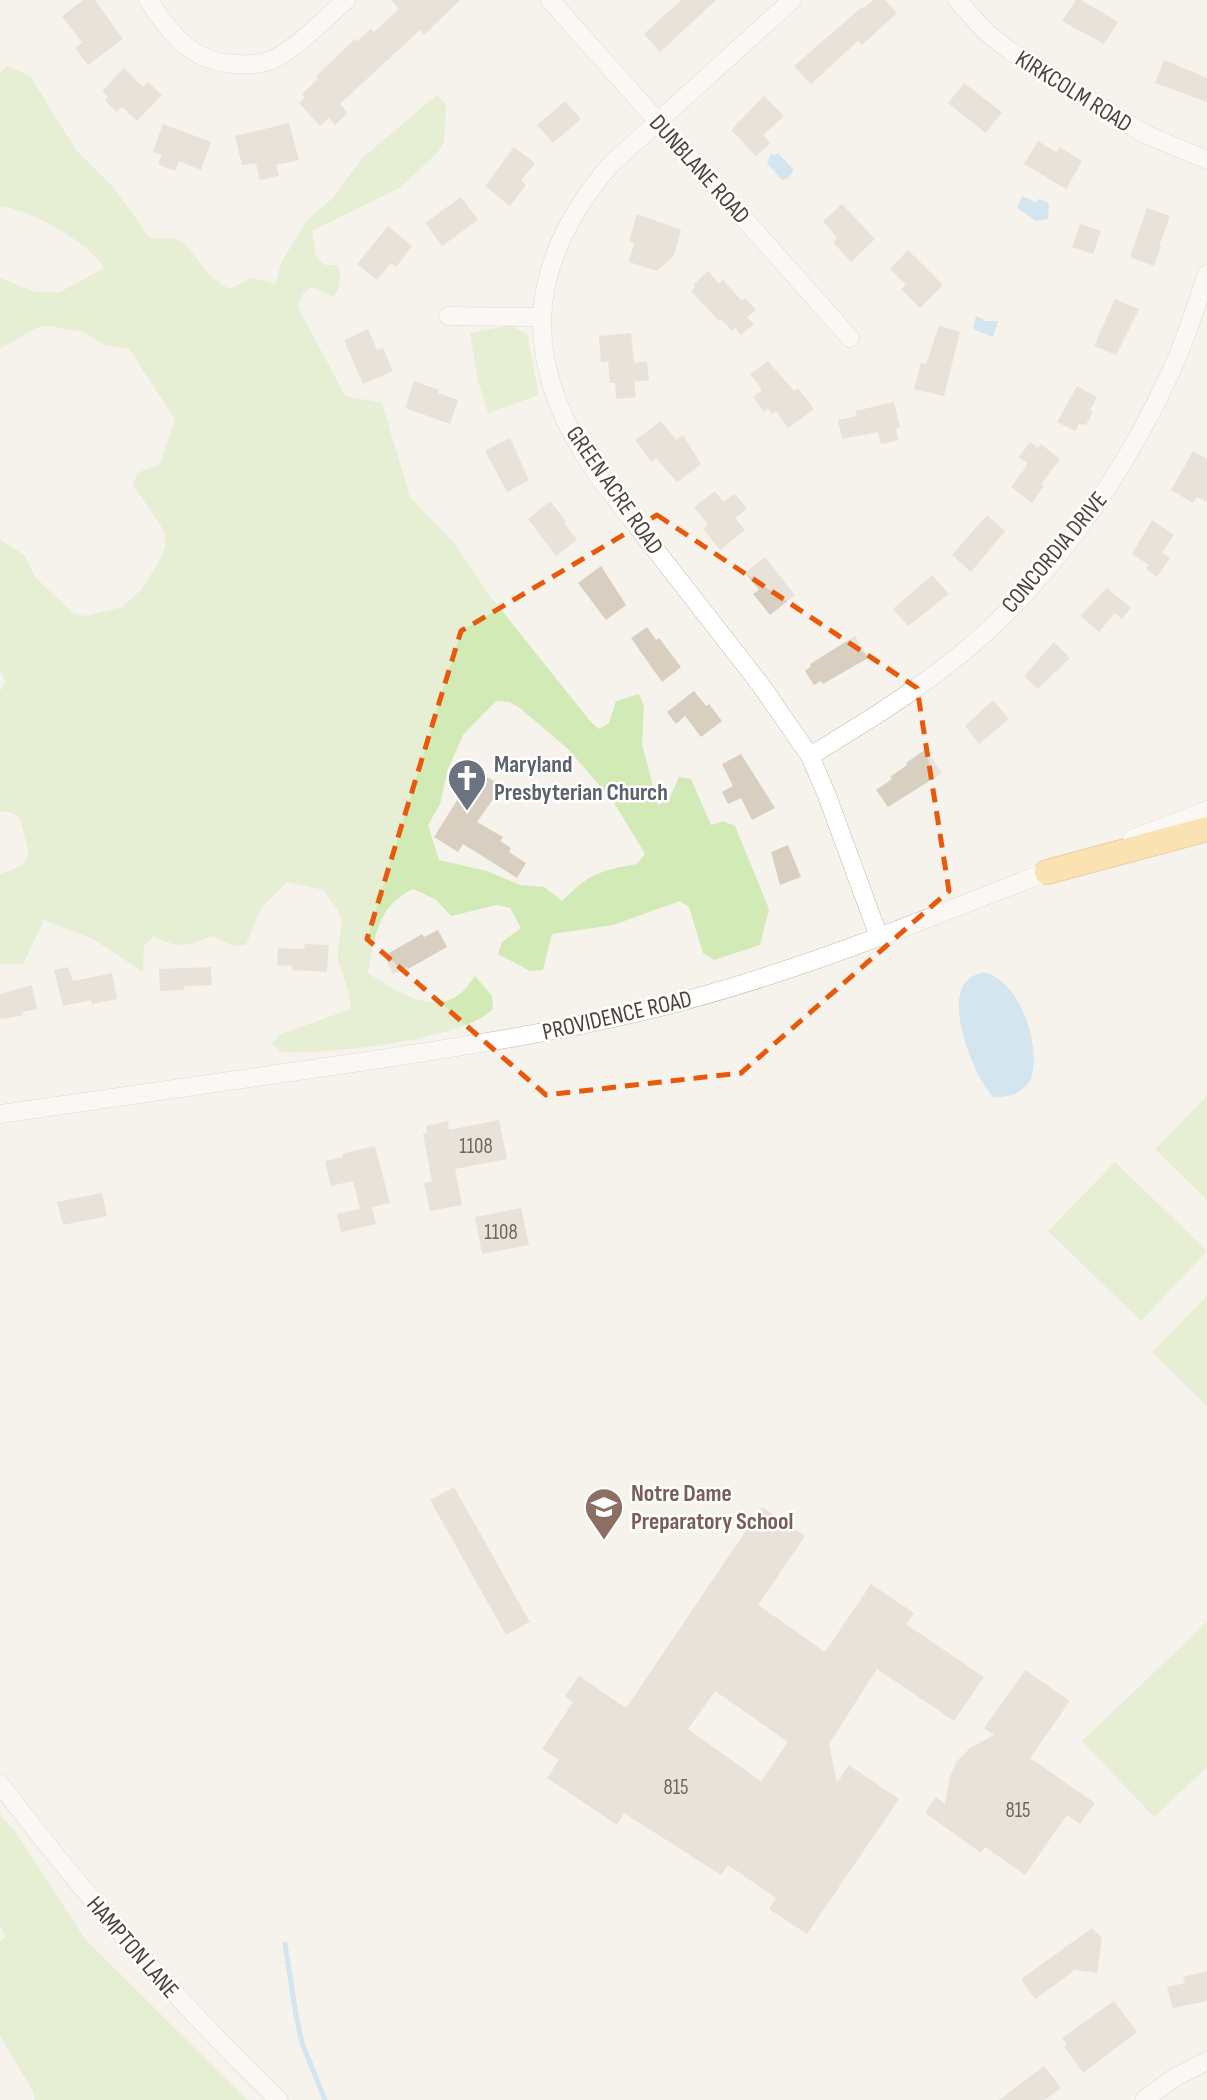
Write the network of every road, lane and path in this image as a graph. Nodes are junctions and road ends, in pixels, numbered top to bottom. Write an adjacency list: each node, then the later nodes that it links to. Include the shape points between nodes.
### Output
1 (148, 0): 2 (street, via 173,35 194,52 218,64 246,65 272,60 297,44)
2 (346, 0)
3 (550, 0): 6 (street, DUNBLANE ROAD)
4 (792, 0): 6 (street, GREEN ACRE ROAD)
5 (957, 0): 7 (street, KIRKCOLM ROAD, via 1010,51 1145,134)
6 (658, 121): 10 (street, GREEN ACRE ROAD, via 610,165 569,222 554,256); 11 (street, DUNBLANE ROAD)
7 (1207, 160)
8 (1207, 274): 12 (street, CONCORDIA DRIVE, via 1178,357 1138,438 1116,476 1049,563 959,655 910,693)
9 (448, 317): 10 (street)
10 (542, 317): 12 (street, GREEN ACRE ROAD, via 548,372 575,442)
11 (850, 338)
12 (810, 756): 16 (street, GREEN ACRE ROAD)
13 (1207, 810): 15 (street, PROVIDENCE ROAD)
14 (1207, 829): 15 (highway)
15 (1047, 872): 16 (street, PROVIDENCE ROAD)
16 (879, 937): 17 (street, PROVIDENCE ROAD, via 710,993 555,1030)
17 (0, 1114)
18 (0, 1784): 20 (street, HAMPTON LANE, via 144,1961)
19 (1207, 2061): 21 (street)
20 (279, 2100)
21 (1144, 2100)

